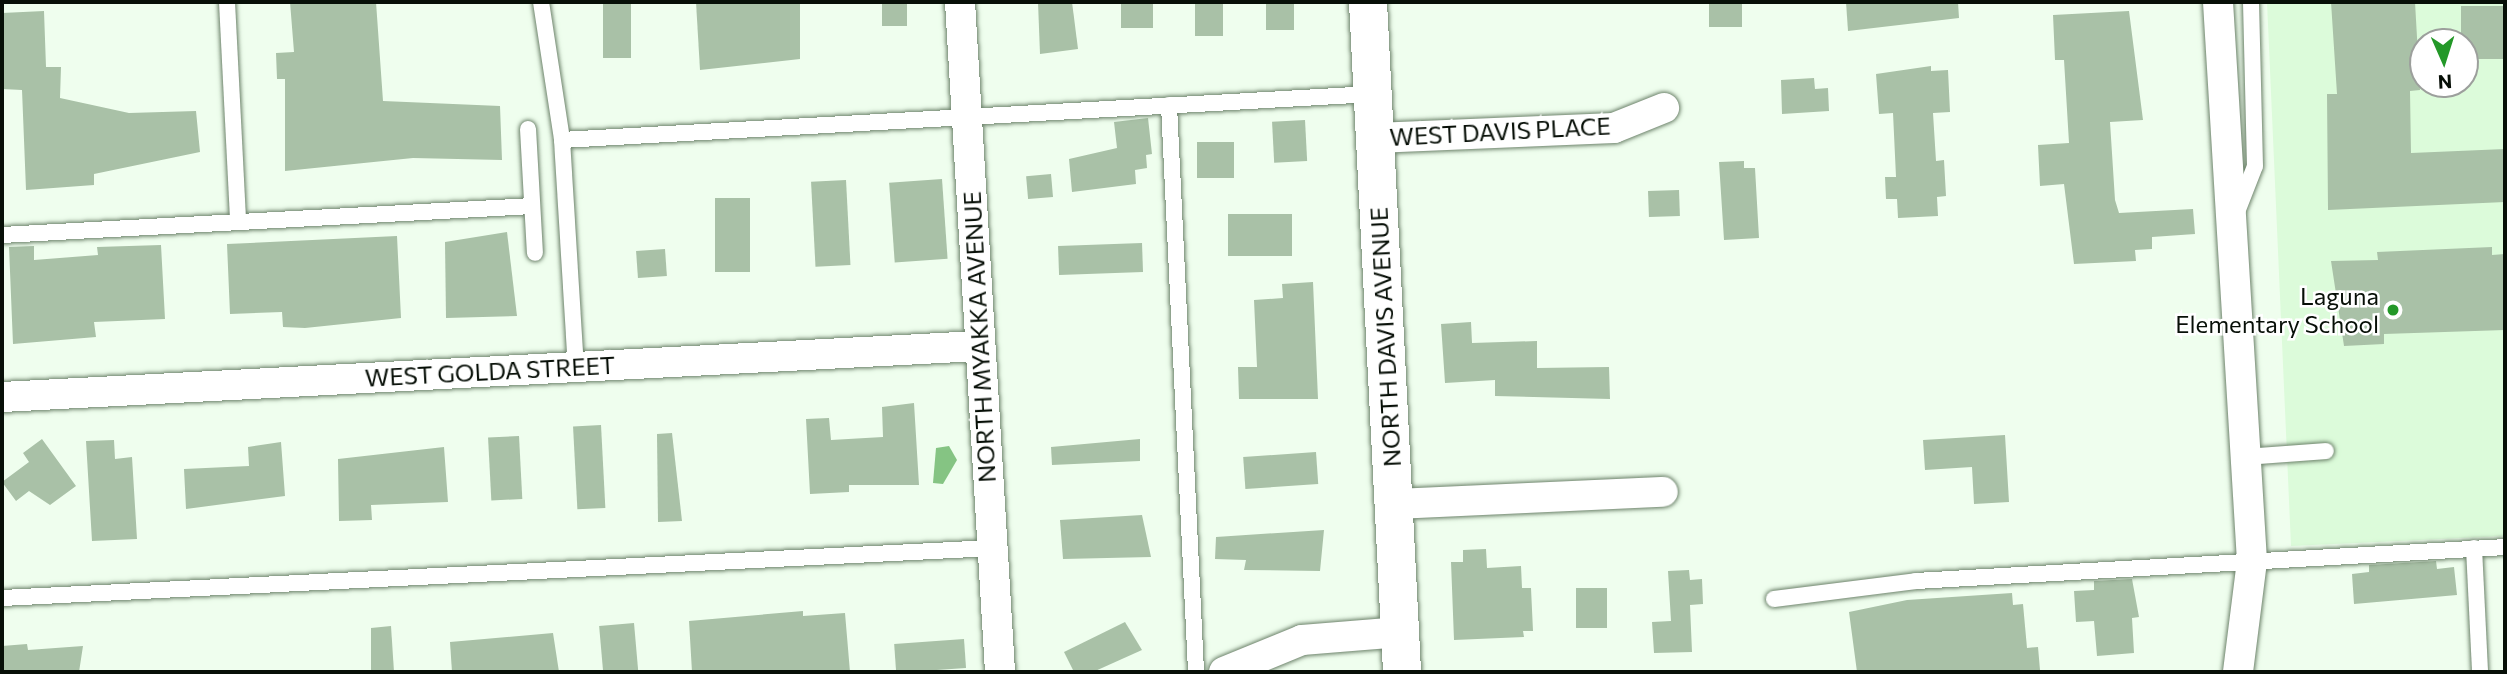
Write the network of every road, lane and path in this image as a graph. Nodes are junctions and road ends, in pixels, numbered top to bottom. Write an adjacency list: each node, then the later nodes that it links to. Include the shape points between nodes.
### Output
1 (228, 2): 15 (lane)
2 (541, 2): 13 (lane)
3 (960, 2): 10 (street, NORTH MYAKKA AVENUE)
4 (1368, 2): 7 (street, NORTH DAVIS AVENUE)
5 (2218, 2): 16 (street)
6 (2251, 2): 16 (lane, via 2255,166)
7 (1372, 94): 8 (lane); 12 (street, NORTH DAVIS AVENUE)
8 (1169, 105): 10 (lane); 34 (lane)
9 (1664, 108): 12 (street, WEST DAVIS PLACE, via 1614,128)
10 (966, 116): 13 (lane); 19 (street, NORTH MYAKKA AVENUE)
11 (528, 129): 14 (lane)
12 (1376, 138): 25 (street, NORTH DAVIS AVENUE)
13 (562, 140): 20 (lane)
14 (532, 206): 15 (lane); 18 (lane)
15 (238, 222): 17 (lane)
16 (2232, 224): 23 (street)
17 (2, 235)
18 (535, 253)
19 (978, 346): 20 (street, WEST GOLDA STREET); 27 (street, NORTH MYAKKA AVENUE)
20 (576, 367): 21 (street, WEST GOLDA STREET)
21 (2, 397)
22 (2326, 451): 23 (lane)
23 (2246, 457): 29 (street)
24 (1663, 492): 25 (street)
25 (1394, 504): 32 (street, NORTH DAVIS AVENUE)
26 (2505, 547): 28 (lane)
27 (992, 548): 30 (lane); 33 (street, NORTH MYAKKA AVENUE)
28 (2474, 548): 29 (lane); 38 (lane)
29 (2252, 561): 31 (lane, via 1916,581); 37 (street)
30 (2, 598)
31 (1774, 599)
32 (1401, 632): 35 (street, via 1302,640); 36 (street, NORTH DAVIS AVENUE)
33 (1000, 672)
34 (1196, 672)
35 (1224, 672)
36 (1402, 672)
37 (2238, 672)
38 (2480, 672)

